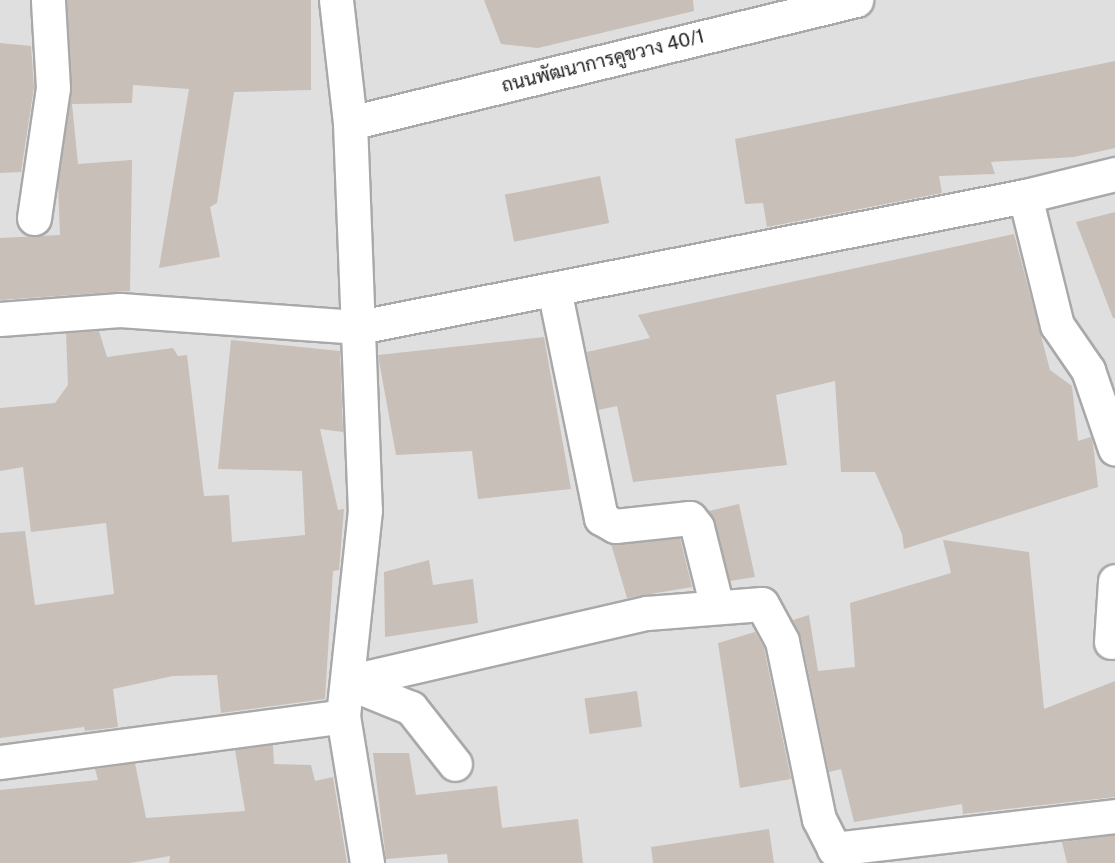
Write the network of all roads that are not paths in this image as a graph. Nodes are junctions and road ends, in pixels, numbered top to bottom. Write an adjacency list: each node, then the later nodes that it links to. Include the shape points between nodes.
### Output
1 (48, 0): 7 (street, via 53,88)
2 (336, 0): 4 (street)
3 (856, 0): 4 (street, ถนนพัฒนาการคูขวาง 40/1)
4 (351, 122): 10 (street)
5 (1115, 174): 6 (street)
6 (1025, 196): 8 (street); 11 (street, via 1057,326)
7 (34, 218)
8 (554, 289): 10 (street); 14 (street, via 601,518 615,526 690,518 697,527)
9 (0, 320): 10 (street, via 120,310)
10 (359, 327): 16 (street, via 365,510)
11 (1102, 367): 12 (street)
12 (1115, 449)
13 (1115, 581): 15 (street)
14 (717, 607): 16 (street, via 647,613); 20 (street, via 762,604 771,617 782,641 819,819 834,849)
15 (1111, 642)
16 (347, 682): 17 (street); 19 (street, via 411,708)
17 (343, 716): 18 (street); 21 (street)
18 (0, 762)
19 (456, 764)
20 (1115, 816)
21 (367, 863)

